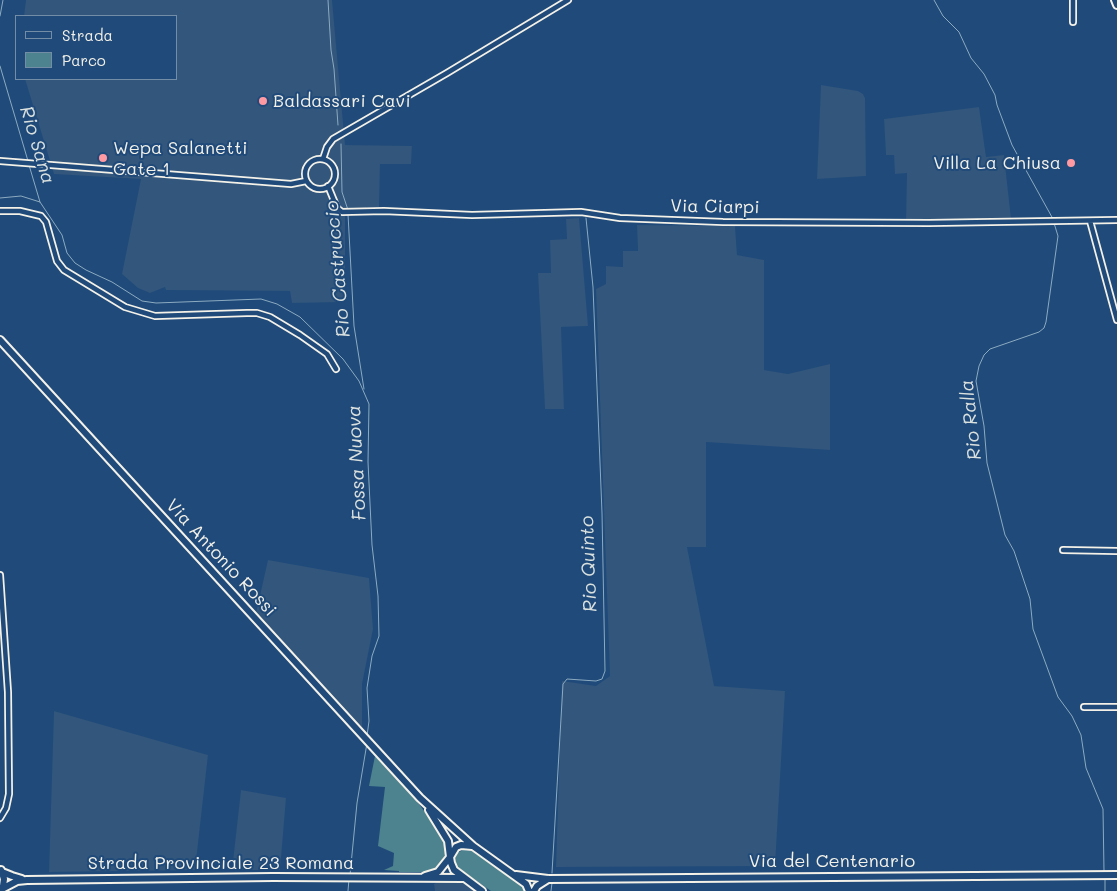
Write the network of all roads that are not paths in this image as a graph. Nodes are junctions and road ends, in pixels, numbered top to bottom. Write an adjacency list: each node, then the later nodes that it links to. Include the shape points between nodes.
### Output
1 (568, 0): 6 (street, via 338,136 327,147)
2 (1073, 0): 5 (street)
3 (1115, 0): 4 (main road)
4 (1117, 6)
5 (1074, 22)
6 (323, 159): 8 (street, via 309,163 304,172); 9 (street, via 332,164 335,174)
7 (0, 161): 8 (street, via 291,184)
8 (306, 181): 9 (street, via 319,189)
9 (328, 186): 12 (street, Via Ciarpi, via 337,208 342,212 472,215 581,212 620,218 723,222)
10 (0, 212): 15 (street, via 20,211 42,216 56,261 64,270 125,307 155,316 257,313 300,335 326,354)
11 (1117, 220): 12 (street, Via Ciarpi)
12 (1090, 221): 13 (street)
13 (1117, 320)
14 (0, 340): 21 (main road, Via Antonio Rossi)
15 (336, 369)
16 (1063, 550): 17 (street)
17 (1117, 551)
18 (0, 575): 22 (street, via 8,692 9,794)
19 (1084, 707): 20 (street)
20 (1117, 707)
21 (420, 798): 23 (main road); 24 (main road, via 445,834)
22 (0, 818)
23 (473, 846): 24 (main road, via 456,847); 26 (main road)
24 (450, 857): 28 (main road, via 438,872); 29 (main road, via 454,870)
25 (1, 870): 31 (main road); 32 (main road, via 4,882)
26 (515, 875): 30 (main road, Via del Centenario); 34 (main road)
27 (1117, 875): 30 (main road, Via del Centenario)
28 (414, 878): 29 (main road); 31 (main road, Strada Provinciale 23 Romana)
29 (464, 878): 33 (main road)
30 (548, 879): 35 (main road)
31 (27, 880): 32 (main road)
32 (1, 890)
33 (482, 891)
34 (529, 891)
35 (534, 891)

